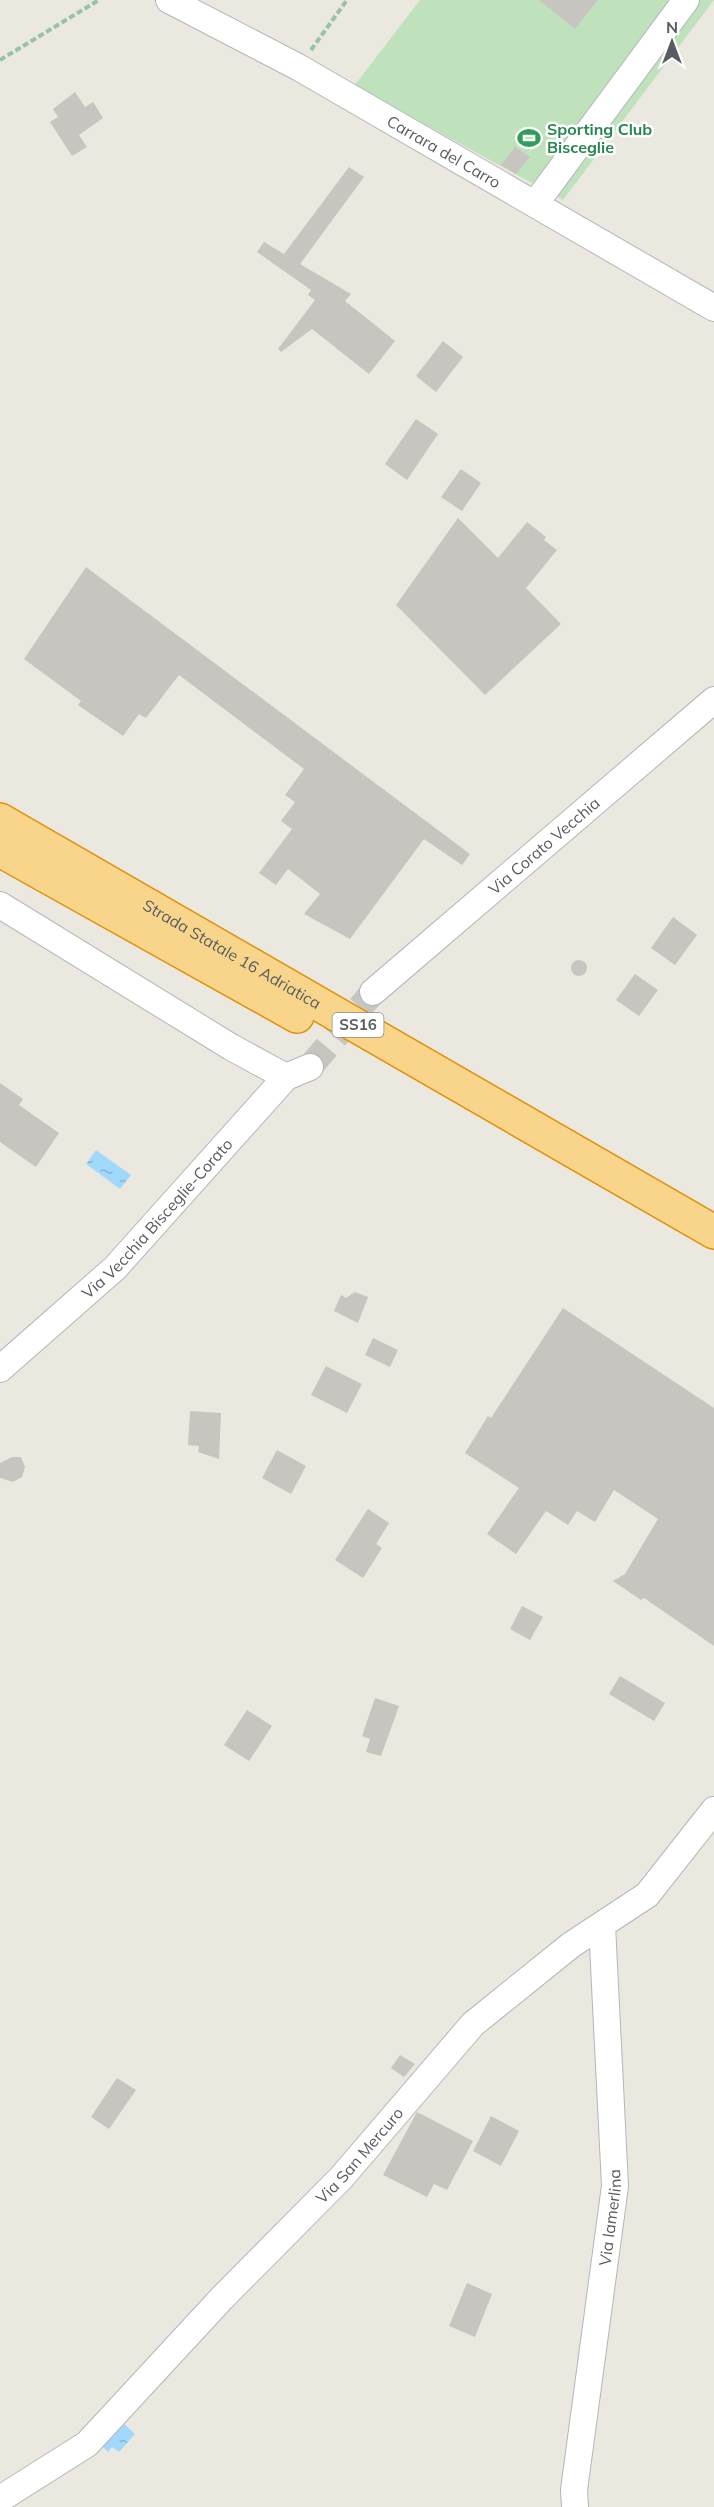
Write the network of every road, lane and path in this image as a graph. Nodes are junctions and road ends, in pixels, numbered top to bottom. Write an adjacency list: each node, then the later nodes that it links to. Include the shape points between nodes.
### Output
1 (99, 0): 5 (path)
2 (169, 0): 6 (street, Carrara del Carro)
3 (347, 0): 6 (path)
4 (686, 0): 7 (street)
5 (0, 60)
6 (298, 67): 7 (street, Carrara del Carro)
7 (535, 204): 8 (street, Carrara del Carro)
8 (714, 308)
9 (714, 700): 13 (street, Via Corato Vecchia)
10 (0, 820): 16 (highway, Strada Statale 16 Adriatica / SS16)
11 (0, 850): 17 (highway, Strada Statale 16 Adriatica / SS16, via 494,1125)
12 (0, 905): 15 (street)
13 (373, 992)
14 (310, 1067): 15 (street, Via Vecchia Bisceglie-Corato)
15 (286, 1077): 18 (street, Via Vecchia Bisceglie-Corato, via 115,1268)
16 (714, 1232)
17 (714, 1254)
18 (0, 1369)
19 (714, 1810): 20 (street, Via San Mercuro, via 646,1895)
20 (602, 1925): 21 (street, Via San Mercuro, via 472,2024 340,2178 87,2444); 22 (street, Via lamerlina, via 615,2186 574,2490)
21 (0, 2499)
22 (575, 2507)

